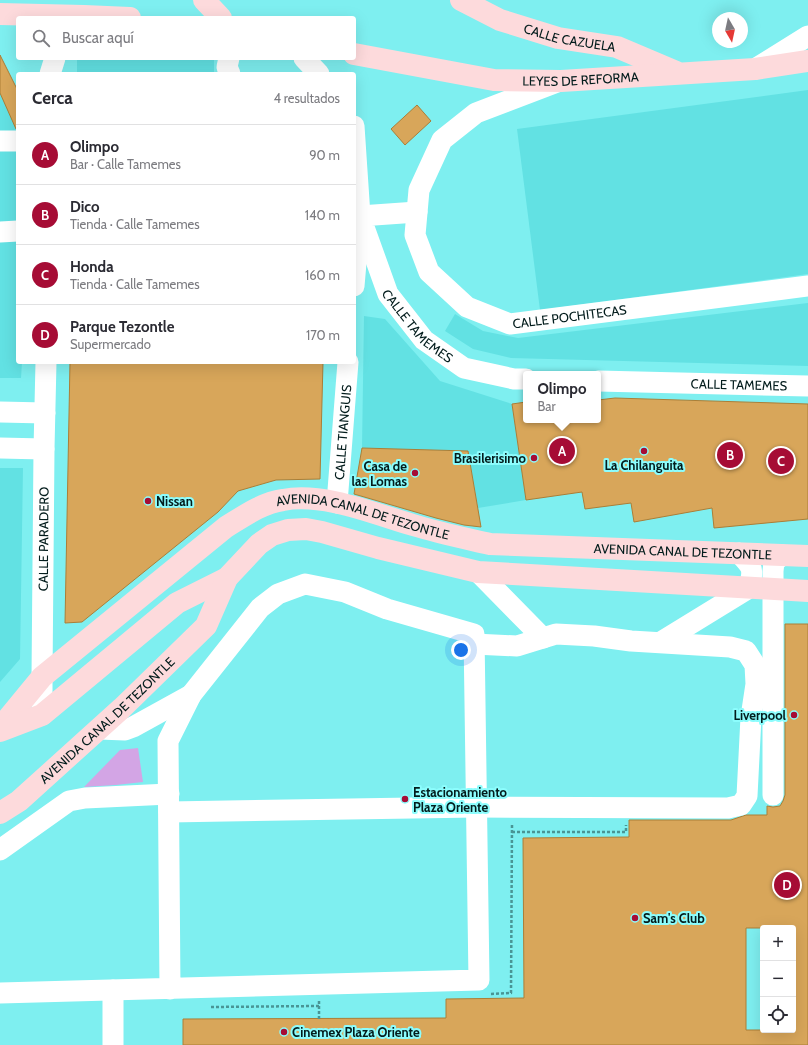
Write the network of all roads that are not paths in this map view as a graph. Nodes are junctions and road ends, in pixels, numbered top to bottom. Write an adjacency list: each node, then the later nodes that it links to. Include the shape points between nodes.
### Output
1 (111, 0): 6 (main road)
2 (204, 0): 7 (main road)
3 (461, 0): 18 (main road, CALLE CAZUELA, via 500,20 558,38 618,47)
4 (0, 14): 5 (main road)
5 (55, 16)
6 (85, 16)
7 (219, 16)
8 (808, 36): 14 (street)
9 (356, 54): 19 (main road, LEYES DE REFORMA, via 494,80)
10 (54, 60): 15 (street)
11 (229, 60): 16 (street)
12 (306, 60): 17 (street)
13 (808, 61): 14 (main road, LEYES DE REFORMA)
14 (755, 69): 18 (main road, LEYES DE REFORMA)
15 (51, 72)
16 (229, 72)
17 (317, 72)
18 (679, 73): 19 (main road, LEYES DE REFORMA)
19 (561, 81): 23 (street, CALLE POCHITECAS, via 476,113 442,140 419,190)
20 (0, 141): 21 (street)
21 (16, 141)
22 (356, 156): 24 (street)
23 (416, 212): 24 (street); 28 (street, CALLE POCHITECAS, via 414,235 429,272 467,307 510,324)
24 (360, 216): 27 (street); 31 (street, CALLE TAMEMES, via 388,294 424,340 464,368)
25 (16, 231): 26 (street)
26 (0, 232)
27 (356, 263)
28 (808, 286)
29 (46, 364): 35 (street, CALLE PARADERO)
30 (348, 364): 38 (street, CALLE TIANGUIS)
31 (523, 379)
32 (601, 381): 33 (street, CALLE TAMEMES)
33 (808, 386)
34 (0, 412): 35 (street)
35 (45, 413): 37 (street, CALLE PARADERO)
36 (0, 448): 37 (street)
37 (44, 448): 50 (street, CALLE PARADERO)
38 (336, 503): 39 (main road, AVENIDA CANAL DE TEZONTLE, via 443,534 490,544); 50 (main road, AVENIDA CANAL DE TEZONTLE, via 298,498 256,509 226,527)
39 (739, 553): 40 (main road, AVENIDA CANAL DE TEZONTLE); 44 (street, via 752,567)
40 (782, 555): 41 (main road, AVENIDA CANAL DE TEZONTLE); 45 (street, via 774,562)
41 (808, 556)
42 (478, 572): 43 (main road, AVENIDA CANAL DE TEZONTLE, via 306,529 288,530 272,535 259,544); 44 (main road, AVENIDA CANAL DE TEZONTLE); 47 (street)
43 (227, 578): 52 (main road, AVENIDA CANAL DE TEZONTLE, via 177,603); 53 (main road, AVENIDA CANAL DE TEZONTLE, via 206,626)
44 (749, 588): 45 (main road, AVENIDA CANAL DE TEZONTLE); 48 (street)
45 (773, 589): 46 (main road, AVENIDA CANAL DE TEZONTLE); 55 (street)
46 (808, 591)
47 (544, 638): 48 (street, via 556,634); 49 (street, via 517,646)
48 (661, 642): 57 (street, via 730,647 746,651 755,665 756,684 751,717 747,796 741,805 728,808)
49 (474, 644): 51 (street, via 474,634 387,609 345,592 305,584 278,594 260,608); 57 (street)
50 (42, 677): 52 (street, CALLE PARADERO); 54 (main road, AVENIDA CANAL DE TEZONTLE)
51 (191, 695): 53 (street, via 125,730); 56 (street, via 168,741)
52 (42, 715): 54 (main road, AVENIDA CANAL DE TEZONTLE)
53 (99, 729): 58 (main road, AVENIDA CANAL DE TEZONTLE, via 19,801)
54 (0, 730)
55 (773, 795)
56 (169, 803): 57 (street); 59 (street, via 85,798 69,801); 60 (street)
57 (476, 807): 60 (street, via 479,980)
58 (0, 813)
59 (0, 850)
60 (170, 989): 61 (street)
61 (113, 990): 62 (street); 63 (street)
62 (0, 993)
63 (113, 1045)

